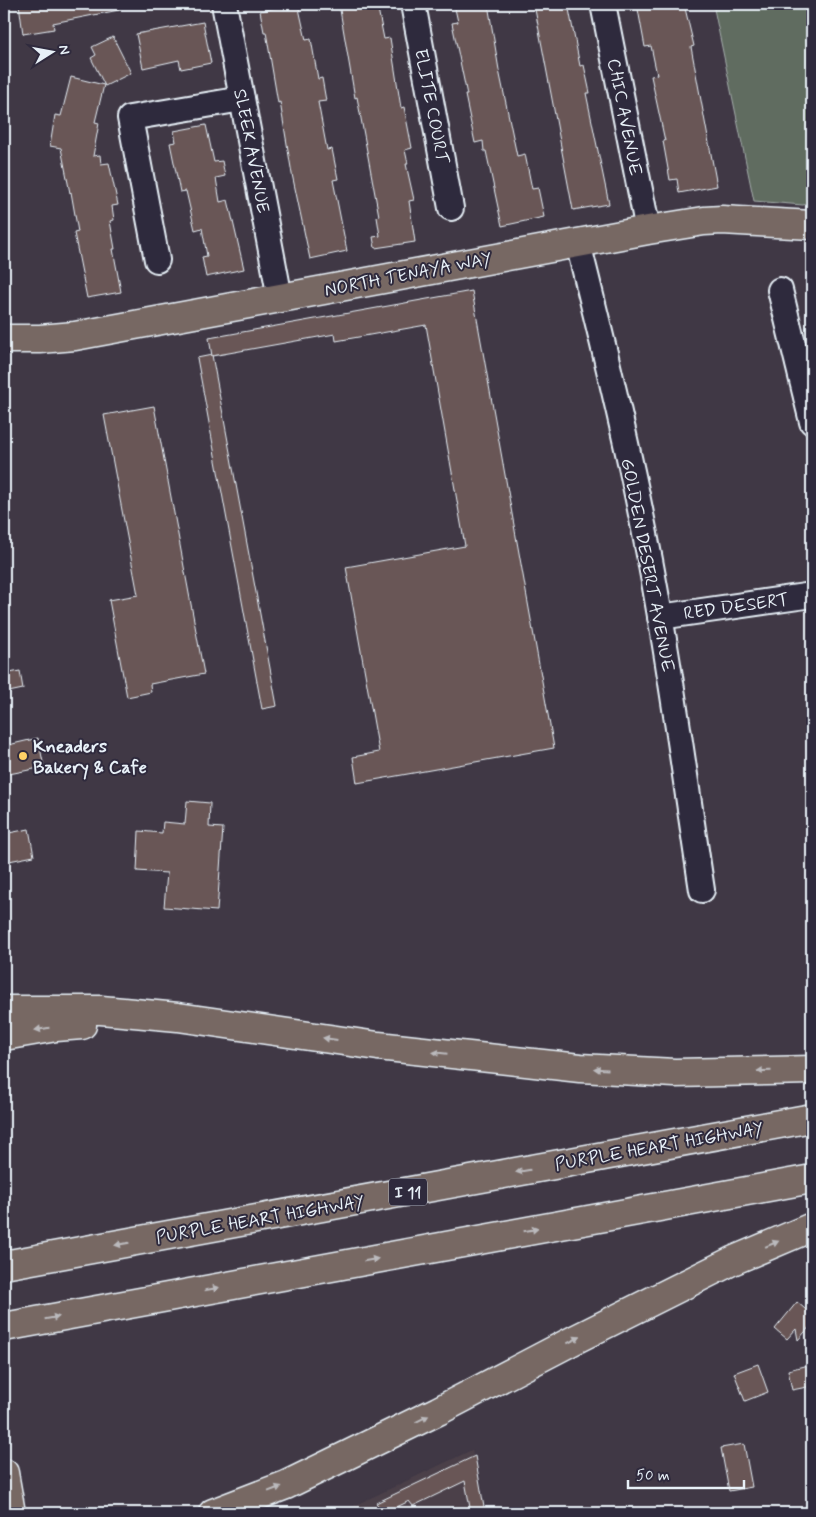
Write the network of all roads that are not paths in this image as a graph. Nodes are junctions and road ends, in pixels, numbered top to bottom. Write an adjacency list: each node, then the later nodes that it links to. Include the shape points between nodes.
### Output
1 (224, 4): 4 (street, SLEEK AVENUE)
2 (412, 4): 5 (street, ELITE COURT)
3 (603, 4): 7 (street, CHIC AVENUE)
4 (242, 98): 9 (street, via 130,118); 11 (street, SLEEK AVENUE)
5 (451, 208)
6 (812, 225): 7 (main road, NORTH TENAYA WAY, via 722,220)
7 (648, 230): 8 (main road, NORTH TENAYA WAY)
8 (578, 243): 11 (main road, NORTH TENAYA WAY); 15 (street, GOLDEN DESERT AVENUE, via 614,385)
9 (157, 260)
10 (780, 290): 13 (street)
11 (280, 298): 12 (main road, NORTH TENAYA WAY, via 74,336)
12 (4, 340)
13 (812, 422)
14 (812, 595): 15 (street, RED DESERT)
15 (660, 617): 16 (street, GOLDEN DESERT AVENUE)
16 (702, 890)
17 (4, 1010): 18 (main road, via 101,1010)
18 (178, 1017): 19 (main road, one-way to 19, via 56,1027); 20 (main road, one-way to 18, via 674,1073 580,1068 378,1046)
19 (4, 1036)
20 (812, 1070)
21 (812, 1118): 24 (main road, PURPLE HEART HIGHWAY / I 11, one-way to 24)
22 (812, 1179): 25 (main road, one-way to 22)
23 (812, 1227): 28 (main road, one-way to 23, via 286,1485 732,1261)
24 (4, 1266)
25 (4, 1327)
26 (4, 1474): 27 (main road)
27 (11, 1513)
28 (214, 1513)

